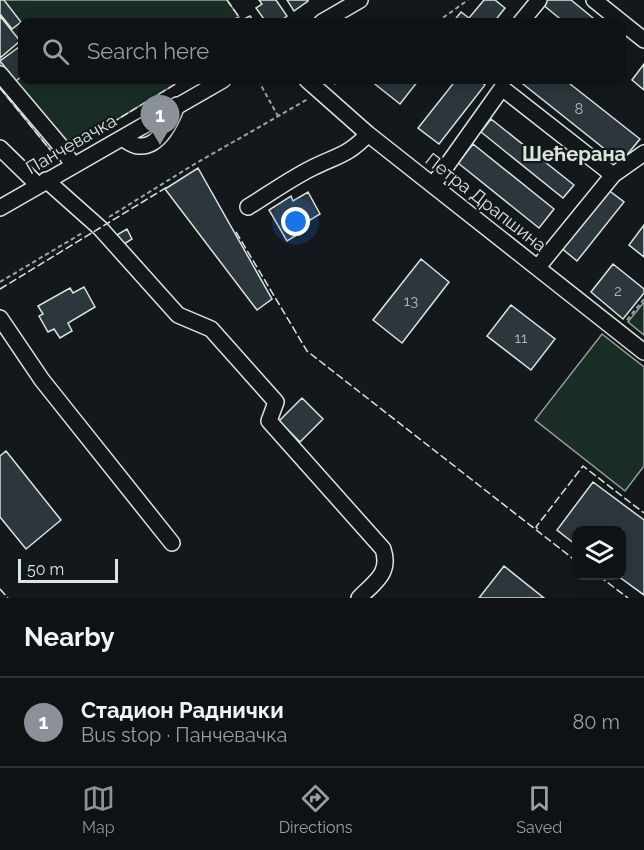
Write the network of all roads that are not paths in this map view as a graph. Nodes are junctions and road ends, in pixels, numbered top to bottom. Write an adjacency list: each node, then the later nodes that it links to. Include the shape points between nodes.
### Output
1 (360, 0): 4 (street)
2 (539, 0): 5 (street)
3 (594, 0): 6 (street)
4 (329, 18)
5 (524, 18)
6 (616, 18)
7 (626, 26): 8 (street)
8 (644, 40)
9 (0, 74): 16 (street)
10 (216, 84): 16 (street, Панчевачка)
11 (311, 84): 13 (street, Петра Драпшина)
12 (497, 84): 17 (street); 19 (street)
13 (368, 134): 19 (street, Петра Драпшина); 20 (street, via 346,154 311,168)
14 (0, 148): 18 (street)
15 (644, 153): 17 (street)
16 (73, 165): 18 (street, Панчевачка)
17 (613, 176): 22 (street)
18 (42, 182): 21 (street, Панчевачка); 26 (street, via 96,224 178,315 211,329 276,402 269,421 383,549 383,576)
19 (433, 185): 22 (street, Петра Драпшина)
20 (248, 207)
21 (0, 208)
22 (538, 267): 24 (street, Петра Драпшина)
23 (0, 318): 25 (street, via 42,380)
24 (644, 352)
25 (172, 543)
26 (359, 598)

